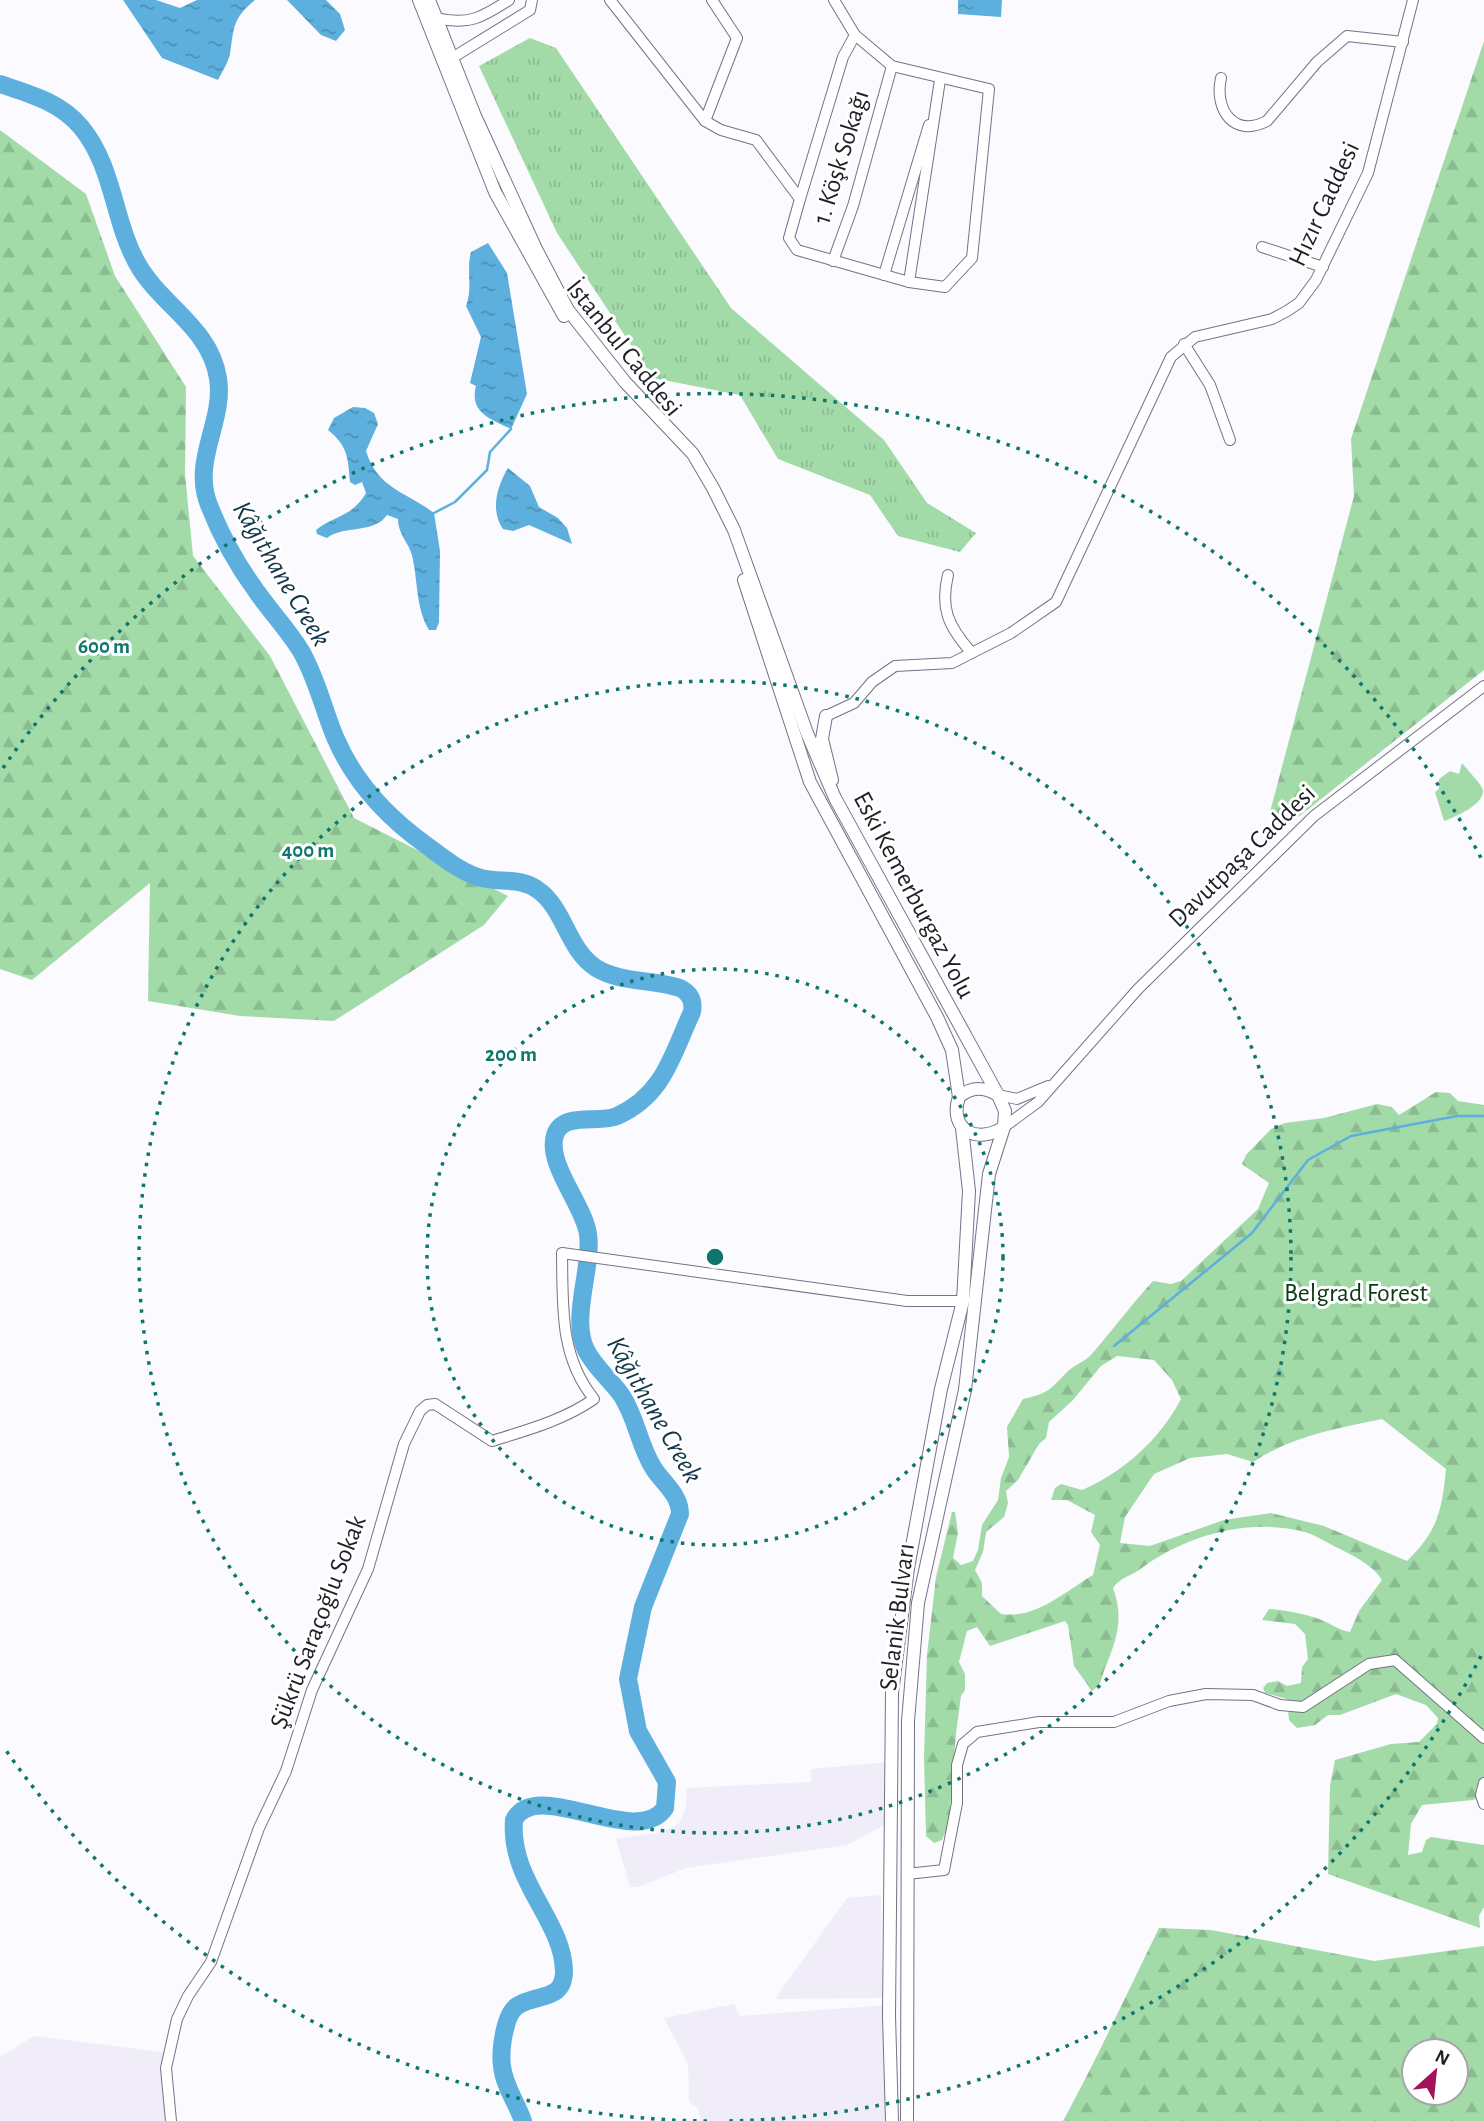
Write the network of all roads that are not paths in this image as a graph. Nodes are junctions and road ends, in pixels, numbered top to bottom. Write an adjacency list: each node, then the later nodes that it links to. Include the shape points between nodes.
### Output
1 (419, 0): 12 (main road, İstanbul Caddesi)
2 (429, 0): 9 (main road, İstanbul Caddesi)
3 (532, 0): 12 (street, via 530,10)
4 (610, 0): 17 (street)
5 (712, 0): 17 (street, via 737,38)
6 (834, 0): 10 (street)
7 (1413, 0): 11 (street, Hızır Caddesi)
8 (502, 2): 9 (street, via 482,18 465,23)
9 (437, 18): 12 (main road, İstanbul Caddesi)
10 (855, 35): 13 (street); 18 (street, via 843,57)
11 (1403, 42): 14 (street, via 1347,36 1317,62 1267,121 1257,126 1230,119 1217,94); 21 (street, Hızır Caddesi, via 1368,173)
12 (448, 60): 24 (main road, İstanbul Caddesi, via 495,192)
13 (892, 66): 15 (street); 20 (street, 1. Köşk Sokağı)
14 (1221, 78)
15 (940, 80): 16 (street); 23 (street, via 989,89 972,258 944,286)
16 (934, 113): 22 (street); 23 (street)
17 (705, 121): 18 (street, via 756,140)
18 (800, 198): 20 (street, via 789,238 797,250)
19 (1262, 247): 21 (street)
20 (833, 261): 22 (street)
21 (1323, 267): 25 (street, Hızır Caddesi, via 1299,303 1287,311)
22 (884, 275): 23 (street)
23 (908, 282)
24 (558, 300): 30 (main road, İstanbul Caddesi, via 625,382 693,454 713,488 734,530); 32 (main road, İstanbul Caddesi, via 601,363 686,457 720,515)
25 (1184, 344): 26 (street, via 1210,385); 28 (street, via 1161,376 1056,602 1012,633)
26 (1230, 440)
27 (948, 575): 28 (street, via 942,600)
28 (971, 652): 31 (street, via 952,663 895,666 872,682 854,703)
29 (1484, 686): 35 (street, Davutpaşa Caddesi, via 1314,816 1138,989)
30 (799, 712): 31 (main road); 32 (main road); 33 (main road, Eski Kemerburgaz Yolu)
31 (826, 716): 33 (main road); 34 (main road, via 822,739)
32 (789, 724): 33 (main road); 37 (main road, Eski Kemerburgaz Yolu, via 810,782 909,961 952,1050)
33 (804, 727): 34 (main road, Eski Kemerburgaz Yolu)
34 (835, 798): 36 (main road, Eski Kemerburgaz Yolu)
35 (1053, 1083): 36 (street, via 1017,1099); 38 (street, Davutpaşa Caddesi, via 1038,1102)
36 (998, 1095): 37 (main road, via 973,1089); 38 (main road, via 1005,1111)
37 (959, 1097): 39 (main road, via 956,1117)
38 (1003, 1127): 39 (main road, via 986,1136); 44 (main road, Selanik Bulvarı, via 988,1184 965,1390 918,1603 908,1721)
39 (962, 1129): 40 (main road, Selanik Bulvarı, via 969,1191)
40 (963, 1301): 45 (street, Şükrü Saraçoğlu Sokak, via 907,1301 562,1253 564,1339 576,1373 594,1399 543,1425 492,1441 435,1404 421,1411 404,1444 368,1569 312,1690 286,1771 211,1962 177,2019 166,2068); 46 (main road, Selanik Bulvarı, via 941,1389 908,1569 892,1693)
41 (1484, 1738): 44 (street, via 1395,1660 1369,1664 1303,1707 1253,1695 1206,1694 1169,1701 1114,1722 1000,1726 976,1732 963,1744 944,1870)
42 (1484, 1783): 43 (street)
43 (1484, 1804)
44 (907, 1874): 47 (main road, Selanik Bulvarı)
45 (172, 2121)
46 (892, 2121)
47 (907, 2121)

